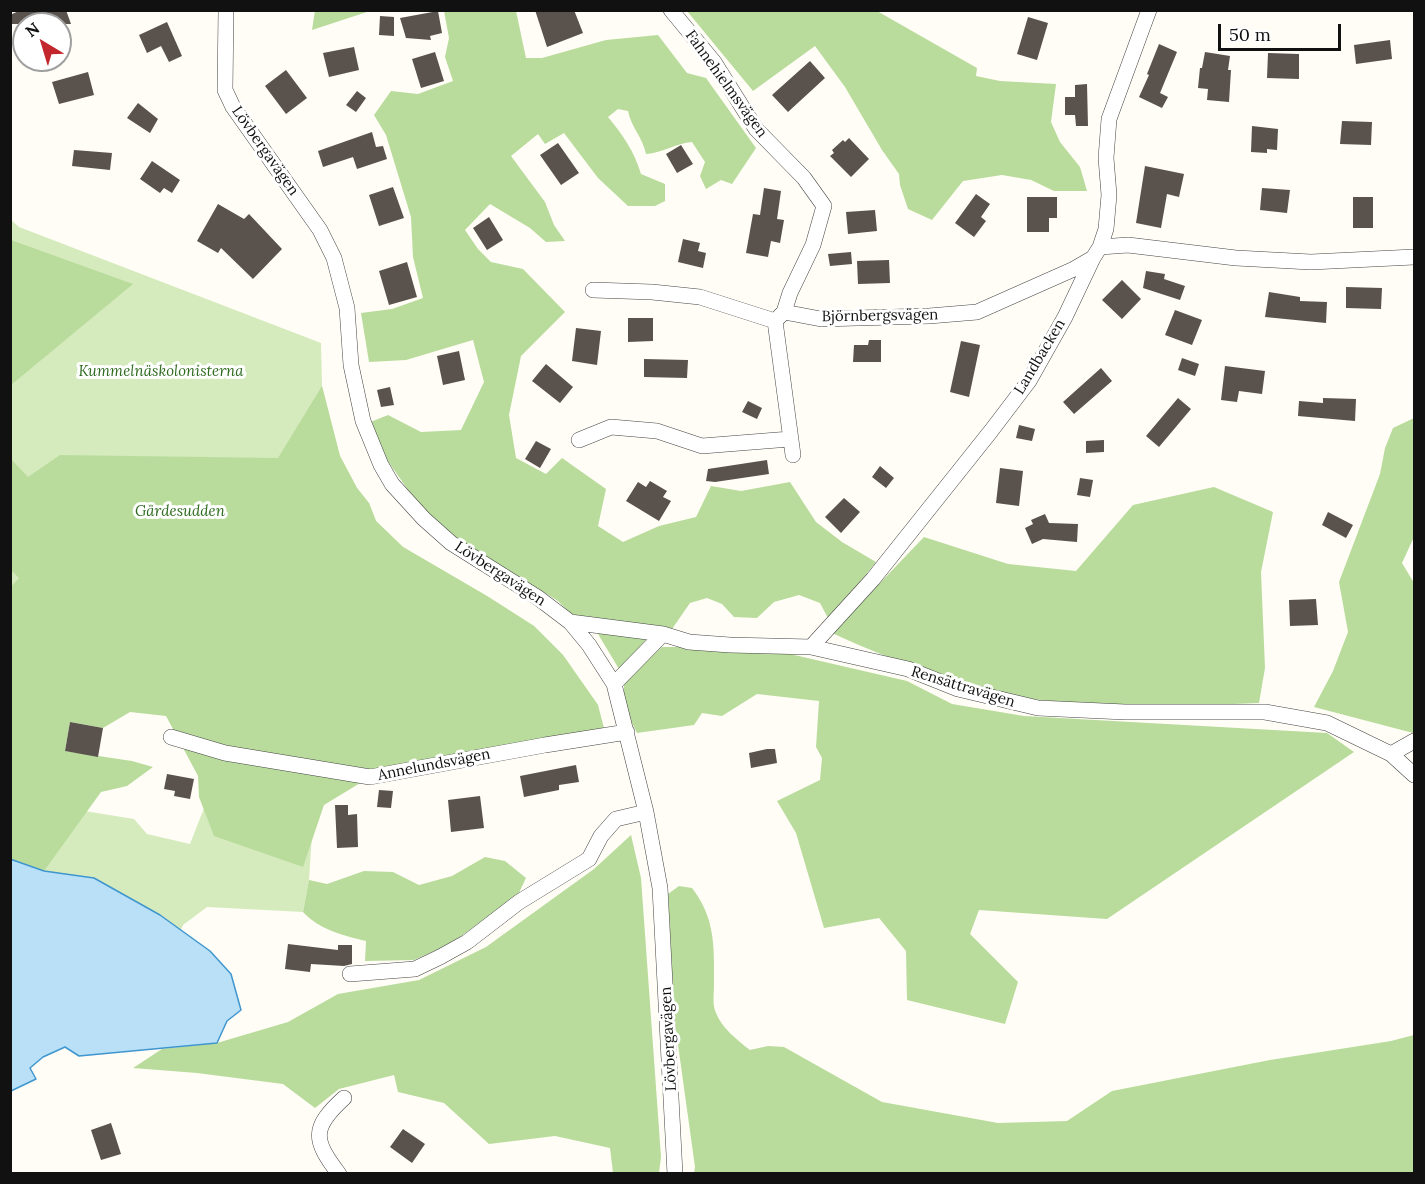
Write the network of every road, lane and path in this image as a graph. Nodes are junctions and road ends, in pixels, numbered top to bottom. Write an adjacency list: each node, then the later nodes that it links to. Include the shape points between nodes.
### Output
1 (226, 10): 11 (street, Lövbergavägen, via 225,90 320,230 334,258 347,308 351,365 363,421 381,465 392,484 451,543)
2 (671, 10): 7 (street, Fahnehielmsvägen, via 714,62 756,129 804,178 824,206 813,245)
3 (1149, 10): 4 (street, Landbacken, via 1109,119 1106,229)
4 (1096, 253): 5 (street, Björnbergsvägen, via 1128,245 1311,262); 7 (street, Björnbergsvägen, via 1074,269 977,312 821,319); 13 (street, Landbacken, via 1029,381 873,579)
5 (1414, 257)
6 (592, 290): 7 (street, Björnbergsvägen, via 700,297)
7 (780, 317): 8 (street, Fahnehielmsvägen)
8 (790, 439): 9 (street, via 702,446 657,431 611,427); 10 (street, Fahnehielmsvägen)
9 (579, 440)
10 (794, 455)
11 (570, 621): 12 (street, Rensättravägen); 14 (street, Lövbergavägen)
12 (663, 634): 13 (street, Rensättravägen, via 689,642); 14 (street)
13 (811, 647): 18 (street, Rensättravägen, via 908,669 958,688 1038,708 1265,711 1327,723)
14 (614, 684): 15 (street, Lövbergavägen)
15 (627, 732): 16 (street, Annelundsvägen, via 370,777 225,753); 20 (street, Lövbergavägen)
16 (171, 737)
17 (1414, 741): 18 (street)
18 (1391, 754): 19 (street, Rensättravägen)
19 (1414, 775)
20 (646, 812): 21 (street, via 616,819 589,859 440,957 414,969); 24 (street, Lövbergavägen, via 660,888)
21 (350, 974)
22 (344, 1098): 23 (street, via 319,1133 324,1154)
23 (339, 1173)
24 (675, 1173)

